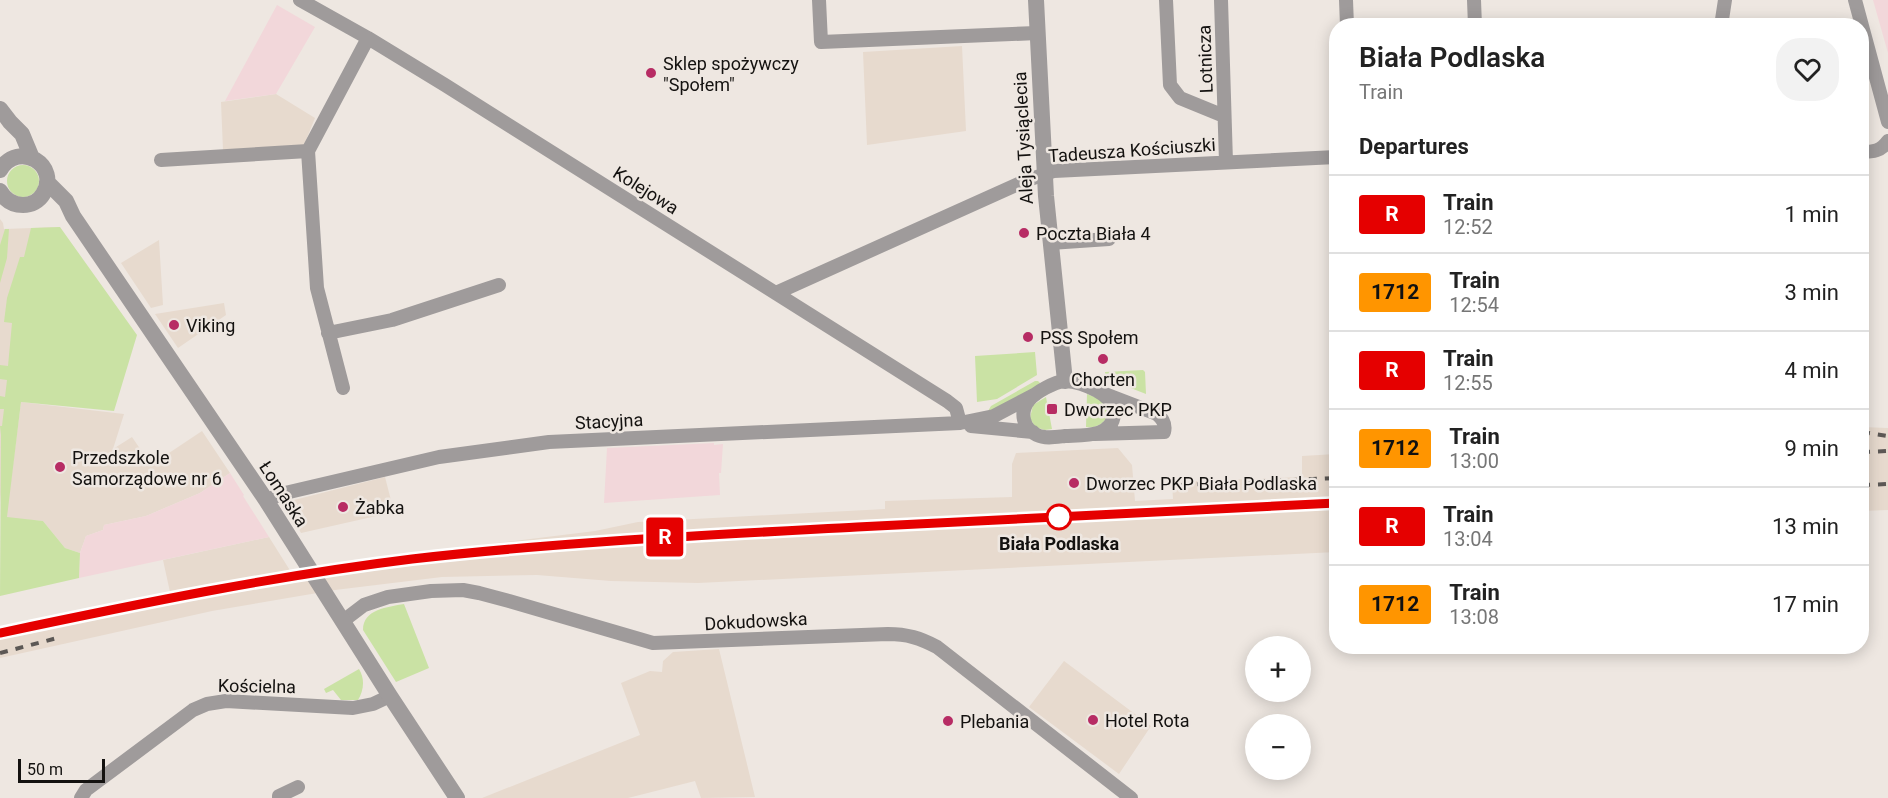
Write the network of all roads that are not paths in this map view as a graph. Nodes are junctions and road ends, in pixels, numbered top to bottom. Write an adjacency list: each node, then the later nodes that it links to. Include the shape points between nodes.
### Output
1 (300, 0): 15 (street, Kolejowa)
2 (819, 0): 14 (street, via 821,42)
3 (1036, 0): 14 (street, Aleja Tysiąclecia)
4 (1166, 0): 18 (street, Lotnicza, via 1170,86 1180,98)
5 (1221, 0): 18 (street, Lotnicza)
6 (1346, 0): 10 (street)
7 (1474, 0): 11 (street)
8 (1725, 0): 12 (street)
9 (1855, 0): 13 (street)
10 (1347, 18)
11 (1475, 18)
12 (1722, 18)
13 (1860, 18)
14 (1037, 33): 28 (street, Aleja Tysiąclecia)
15 (368, 38): 21 (street); 36 (street, Kolejowa)
16 (1869, 52): 19 (street)
17 (5, 115): 24 (street, via 22,134); 27 (street, via 13,140)
18 (1224, 117): 26 (street, Lotnicza)
19 (1888, 122)
20 (1888, 141): 22 (street)
21 (308, 151): 25 (street); 37 (street, via 317,288)
22 (1869, 151)
23 (1329, 157): 26 (street, Tadeusza Kościuszki)
24 (32, 158): 27 (street, via 21,156); 29 (street, Łomaska, via 42,165)
25 (161, 160)
26 (1226, 162): 28 (street, Tadeusza Kościuszki)
27 (3, 167)
28 (1044, 173): 34 (street, Aleja Tysiąclecia); 36 (street, Tadeusza Kościuszki)
29 (47, 182): 31 (street); 32 (street, Łomaska, via 66,201)
30 (0, 191): 31 (street, via 7,200 19,205)
31 (37, 201): 32 (street)
32 (73, 216): 45 (street, Łomaska)
33 (1108, 239): 34 (street)
34 (1050, 243): 38 (street, Aleja Tysiąclecia)
35 (499, 285): 37 (street, via 392,320)
36 (776, 293): 42 (street, Kolejowa, via 952,404)
37 (328, 333): 39 (street)
38 (1065, 381): 40 (street); 41 (street)
39 (343, 388)
40 (1103, 393): 44 (street, via 1112,404 1113,418); 44 (street, via 1157,414 1165,430)
41 (1036, 394): 42 (street, Stacyjna, via 994,416); 43 (street, via 1023,415)
42 (960, 423): 43 (street, Stacyjna); 45 (street, Stacyjna, via 549,442 439,457)
43 (1033, 432): 44 (street, via 1047,437)
44 (1095, 434)
45 (266, 500): 46 (street, Łomaska)
46 (343, 621): 47 (street, Łomaska); 52 (street, Dokudowska, via 364,605 388,597 464,590 653,643 910,635 937,647)
47 (390, 696): 49 (street, Kościelna, via 353,708 226,701 207,704 193,710); 51 (street, Łomaska)
48 (298, 787): 50 (street)
49 (81, 798)
50 (279, 798)
51 (457, 798)
52 (1131, 798)

